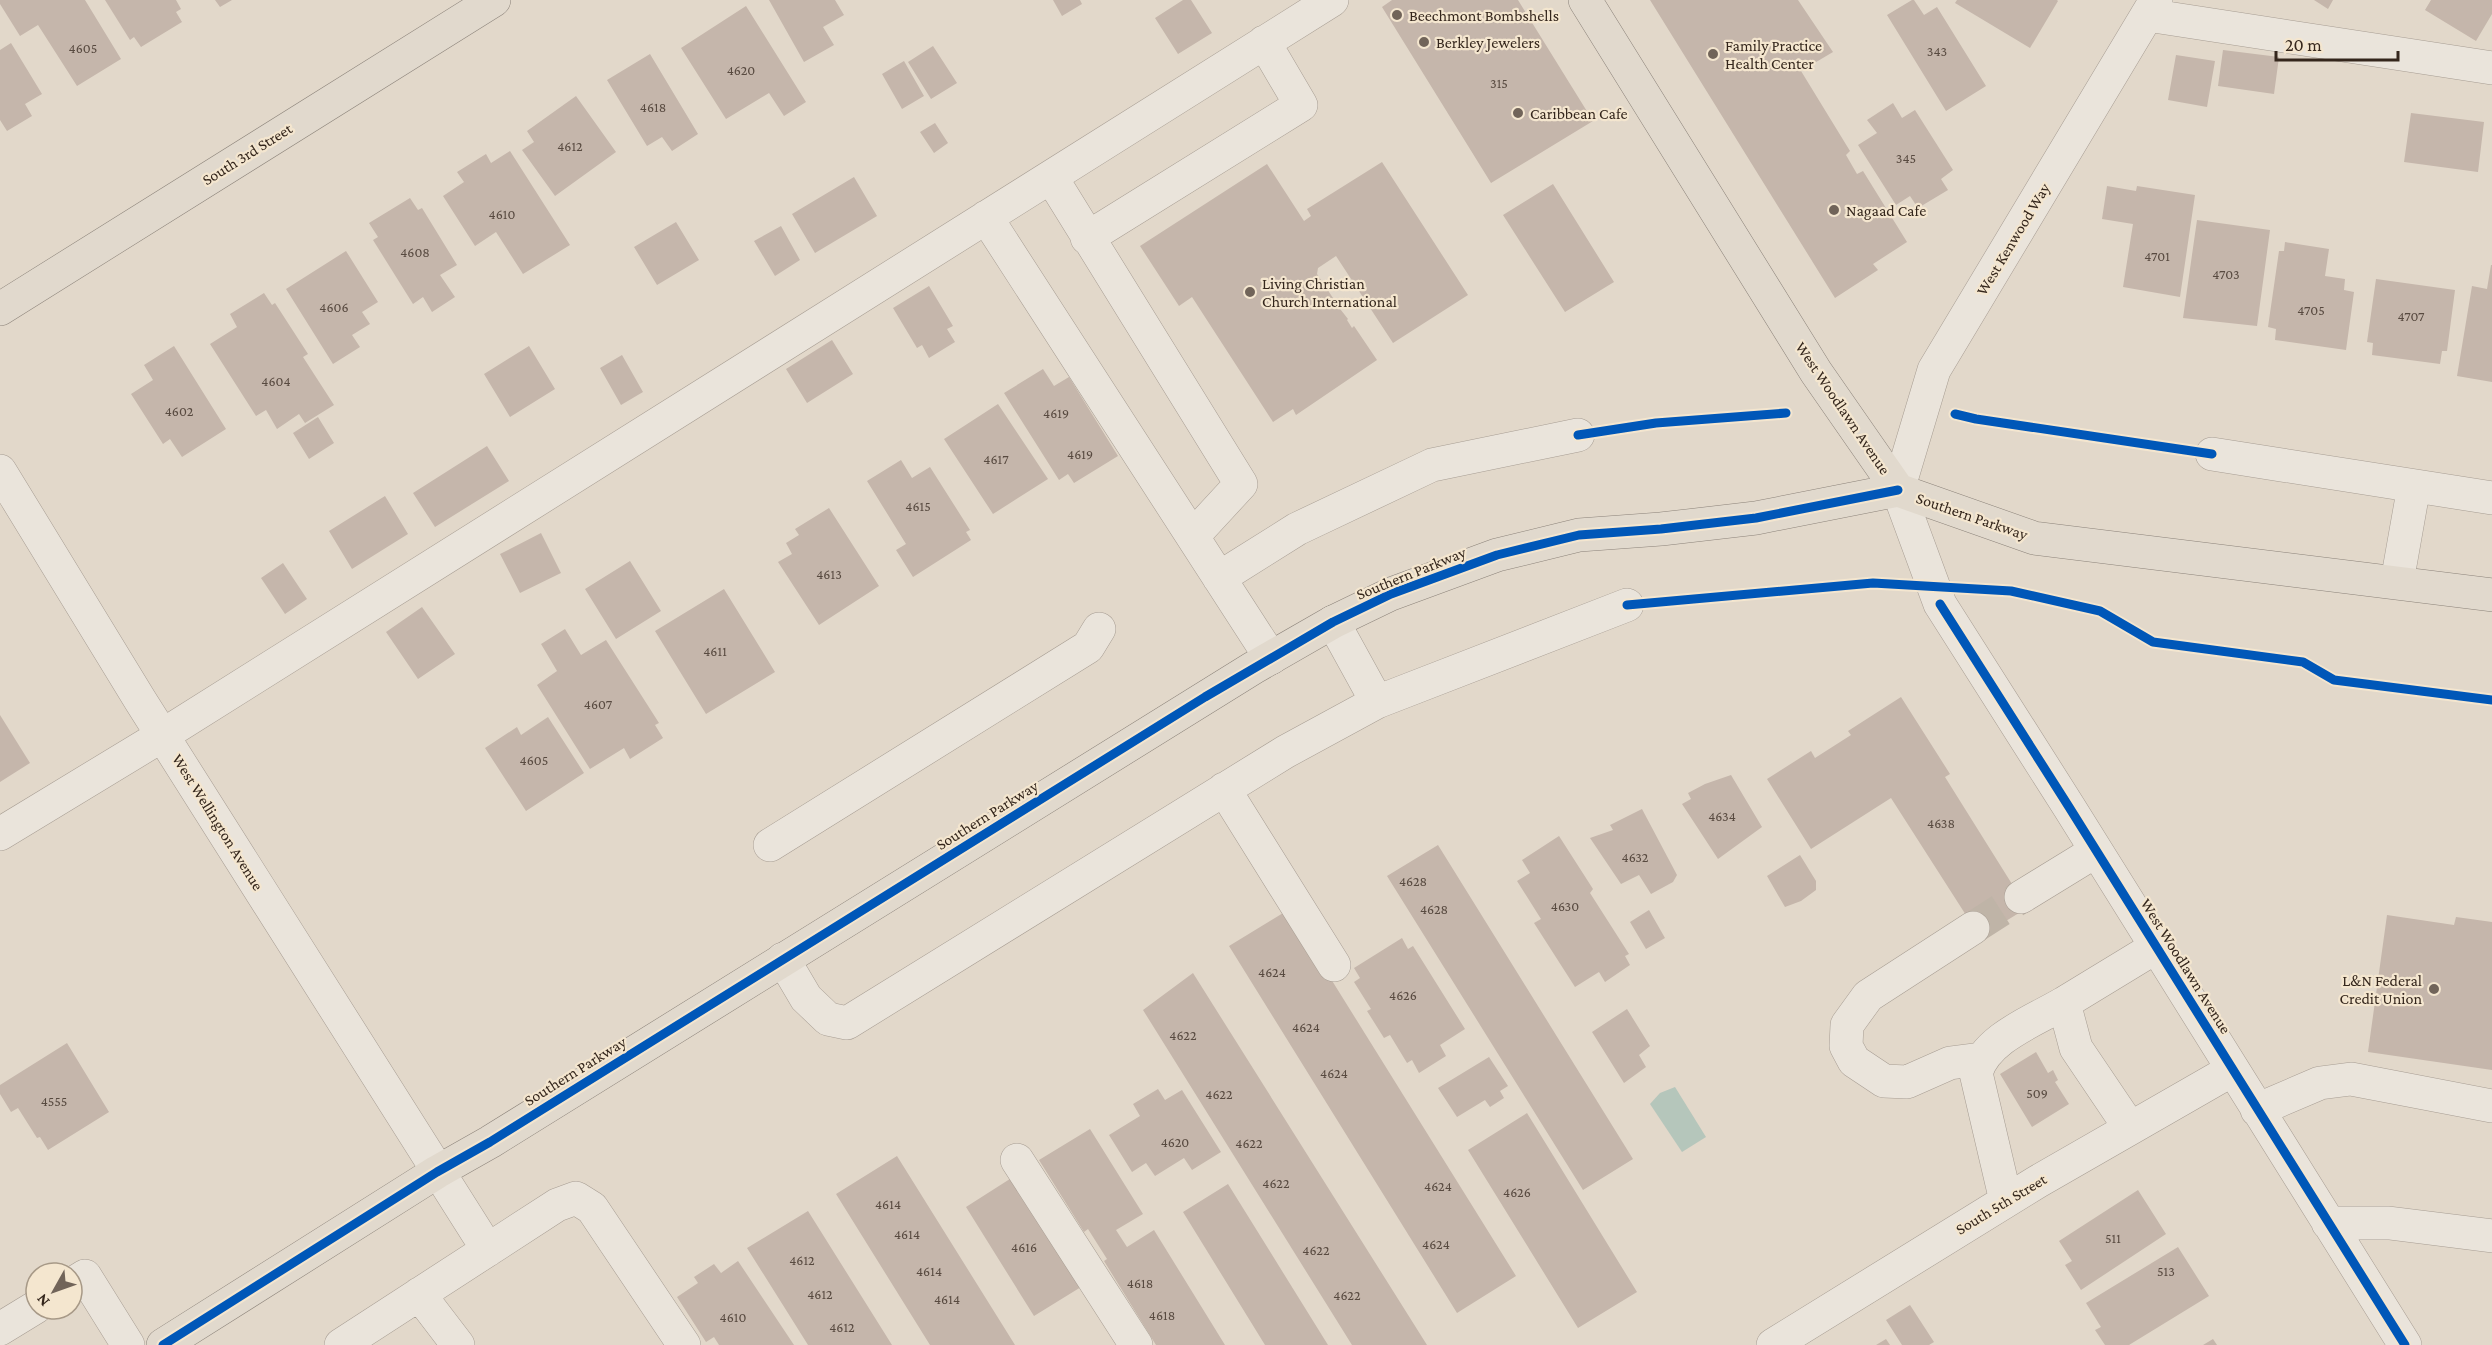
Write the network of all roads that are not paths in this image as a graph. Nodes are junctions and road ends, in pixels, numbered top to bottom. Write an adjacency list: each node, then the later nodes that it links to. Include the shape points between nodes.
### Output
1 (494, 0): 10 (main road, South 3rd Street)
2 (1332, 0): 5 (street)
3 (1585, 0): 15 (main road, West Woodlawn Avenue, via 1816,372)
4 (2152, 7): 6 (street); 15 (street, West Kenwood Way, via 1934,370)
5 (1264, 42): 7 (street); 9 (street, via 1301,105)
6 (2492, 68)
7 (1050, 177): 8 (street); 9 (street)
8 (986, 217): 17 (street); 26 (street)
9 (1087, 238): 17 (street, via 1241,484)
10 (0, 309)
11 (1578, 435): 18 (street, via 1432,465 1297,529)
12 (2212, 454): 14 (street)
13 (0, 471): 26 (street, West Wellington Avenue)
14 (2414, 486): 16 (street); 19 (street)
15 (1898, 490): 19 (main road, Southern Parkway, via 2034,538); 22 (main road, Southern Parkway, via 1756,518 1579,535 1486,559 1391,594); 30 (street, West Woodlawn Avenue, via 1940,604)
16 (2492, 498)
17 (1193, 537): 18 (street)
18 (1219, 578): 24 (street)
19 (2397, 582): 20 (main road, Southern Parkway)
20 (2492, 595)
21 (1627, 605): 25 (street)
22 (1333, 622): 24 (main road, Southern Parkway); 25 (street)
23 (1099, 629): 29 (street, via 1088,647)
24 (1270, 658): 34 (main road, Southern Parkway)
25 (1377, 702): 27 (street)
26 (163, 735): 28 (street); 43 (street, West Wellington Avenue)
27 (1224, 789): 34 (street, via 847,1023 828,1019 806,998); 35 (street)
28 (0, 834)
29 (770, 845)
30 (2096, 851): 31 (street); 33 (street, West Woodlawn Avenue)
31 (2021, 897)
32 (1973, 928): 37 (street, via 1868,996 1847,1025 1846,1046 1854,1061 1884,1081 1907,1082 1950,1063)
33 (2156, 947): 36 (street); 38 (street, West Woodlawn Avenue)
34 (783, 959): 43 (main road, Southern Parkway)
35 (1334, 965)
36 (2064, 1003): 37 (street, via 2000,1041); 41 (street, via 2076,1048)
37 (1981, 1059): 44 (street, via 1976,1073)
38 (2232, 1070): 40 (street, West Woodlawn Avenue); 41 (street, South 5th Street)
39 (2492, 1106): 40 (street, via 2351,1079 2320,1083)
40 (2257, 1110): 45 (street, West Woodlawn Avenue)
41 (2130, 1128): 44 (street, South 5th Street)
42 (1017, 1160): 57 (street)
43 (437, 1172): 47 (street, West Wellington Avenue); 53 (main road, Southern Parkway)
44 (2006, 1201): 58 (street, South 5th Street)
45 (2328, 1223): 46 (street, via 2389,1223); 59 (street, West Woodlawn Avenue)
46 (2492, 1236)
47 (488, 1250): 49 (street); 56 (street, via 557,1205 576,1198 592,1208)
48 (84, 1277): 52 (street)
49 (419, 1294): 54 (street); 55 (street)
50 (24, 1314): 51 (street)
51 (0, 1329)
52 (128, 1345)
53 (163, 1345)
54 (340, 1345)
55 (458, 1345)
56 (684, 1345)
57 (1136, 1345)
58 (1773, 1345)
59 (2405, 1345)

